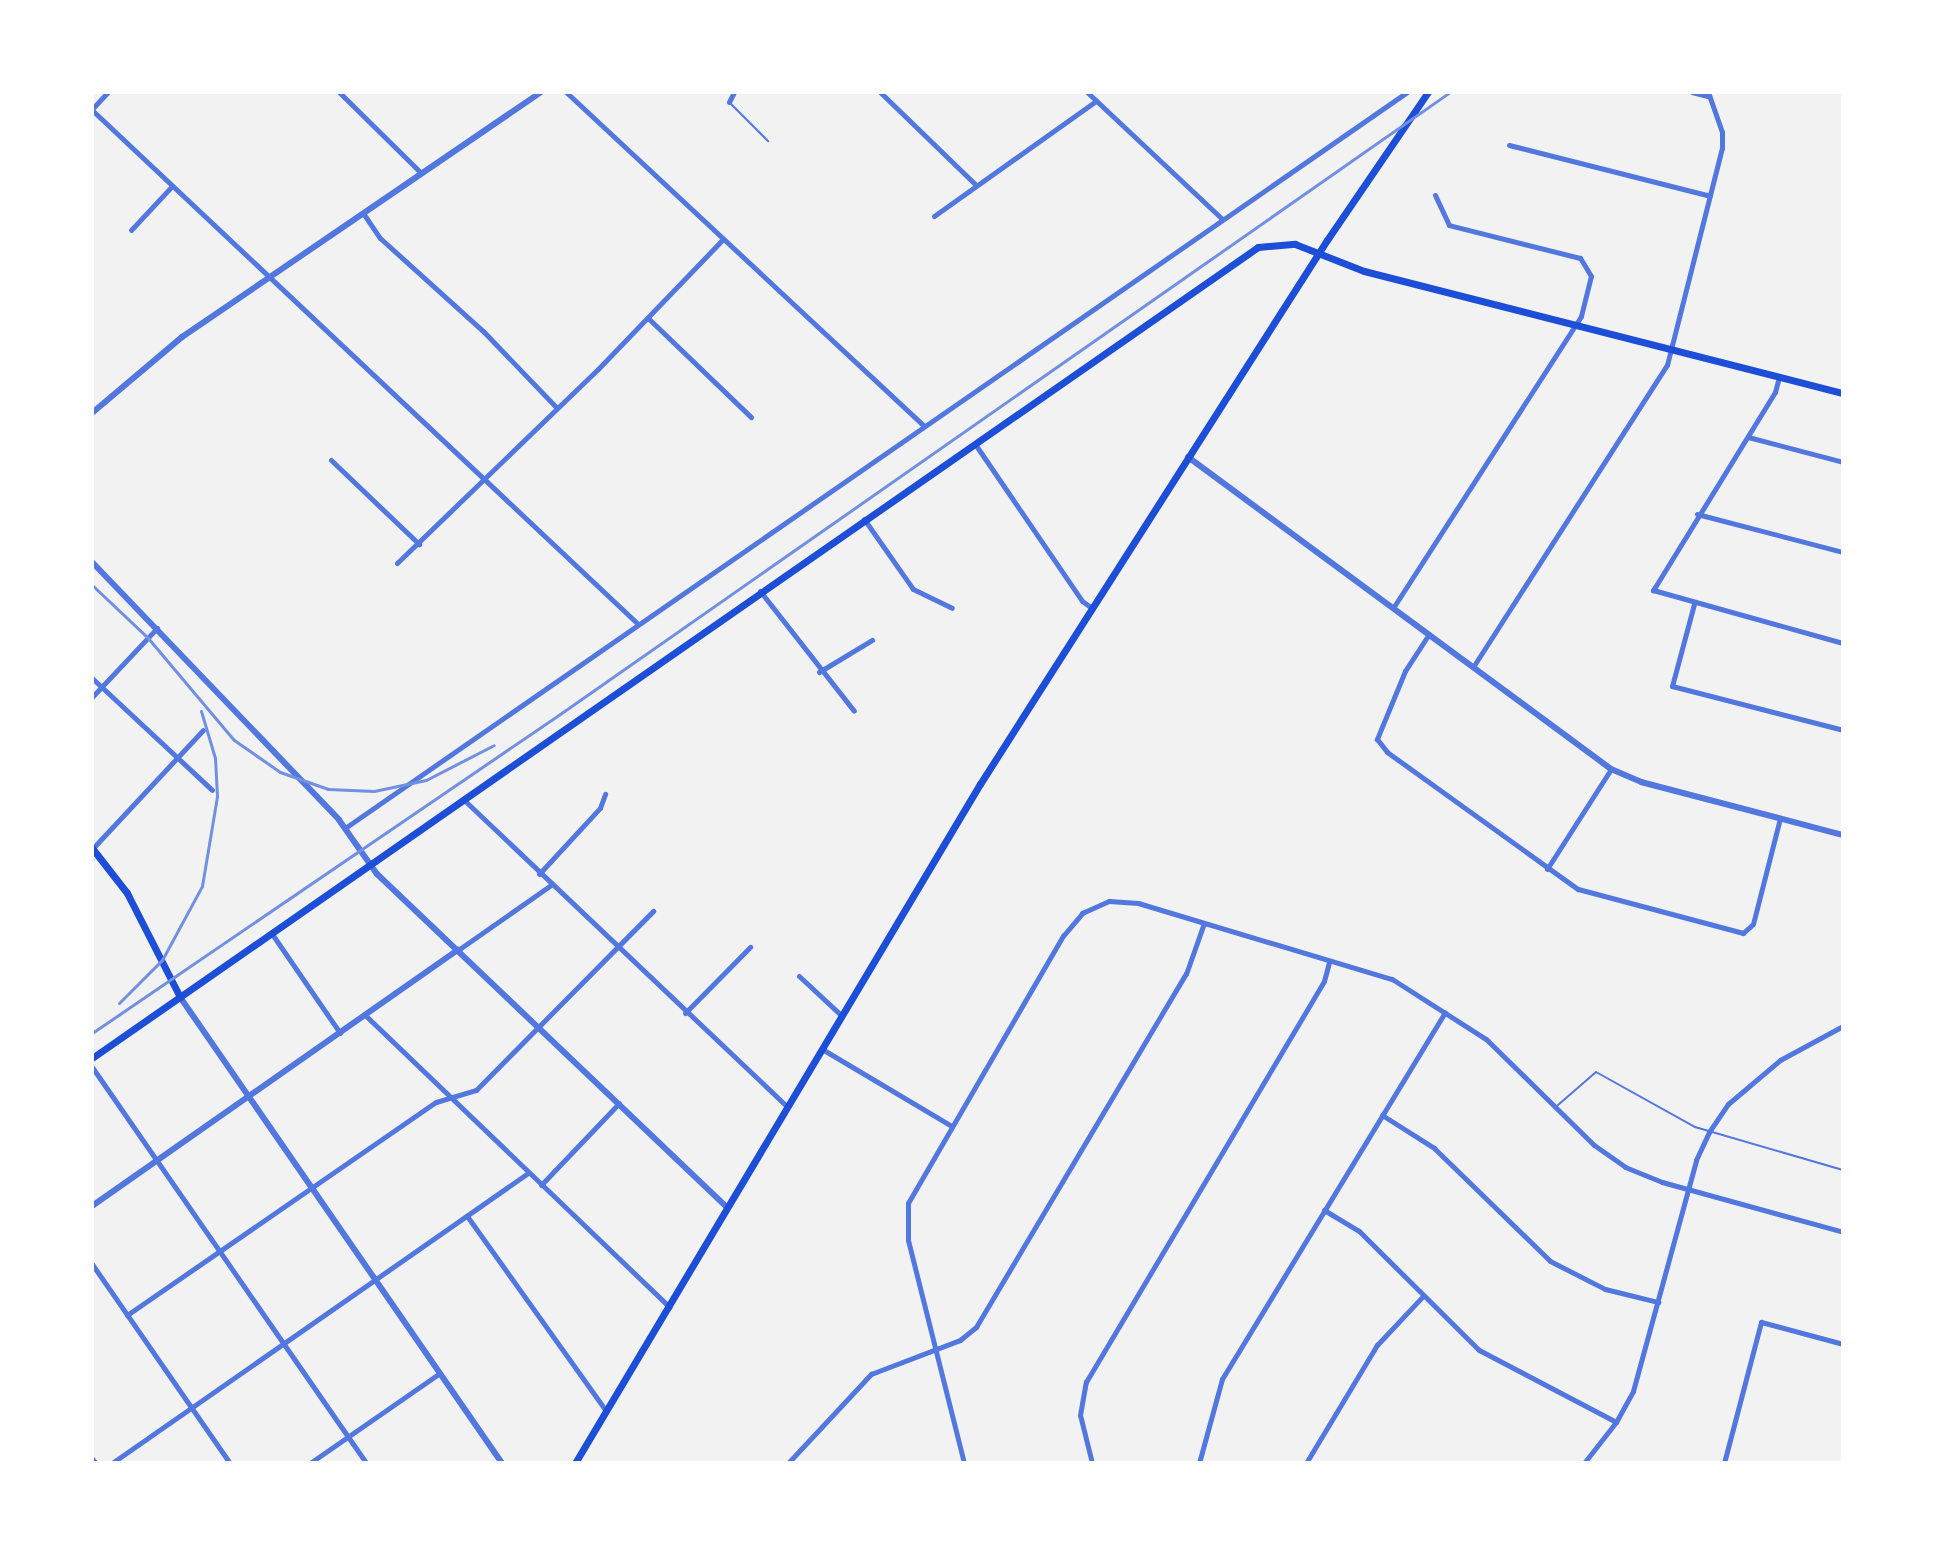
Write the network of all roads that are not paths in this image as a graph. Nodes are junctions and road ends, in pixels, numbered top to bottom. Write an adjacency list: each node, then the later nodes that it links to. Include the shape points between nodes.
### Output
1 (108, 92): 14 (street)
2 (339, 92): 17 (street)
3 (541, 92): 17 (street)
4 (566, 92): 26 (street)
5 (734, 92): 13 (street)
6 (880, 92): 18 (street)
7 (1087, 92): 12 (street)
8 (1407, 92): 24 (street)
9 (1692, 92): 11 (street)
10 (1426, 93): 27 (main road)
11 (1707, 94): 21 (street, via 1723,140)
12 (1096, 101): 18 (street); 24 (street)
13 (729, 102): 15 (lane)
14 (92, 110): 19 (street)
15 (768, 141)
16 (1509, 145): 21 (street)
17 (421, 173): 22 (street)
18 (976, 185): 23 (street)
19 (172, 186): 25 (street); 28 (street)
20 (1435, 195): 30 (street, via 1449,225 1585,262 1591,276)
21 (1710, 196): 31 (street)
22 (363, 213): 28 (street); 34 (street, via 380,238 484,332)
23 (934, 216)
24 (1221, 218): 37 (street)
25 (131, 230)
26 (723, 239): 29 (street); 37 (street)
27 (1320, 253): 30 (main road, via 1364,271); 39 (main road, via 1286,243 1248,252); 40 (main road)
28 (269, 278): 35 (street, via 173,343); 43 (street)
29 (648, 318): 34 (street); 36 (street)
30 (1575, 325): 31 (main road); 54 (street)
31 (1671, 349): 32 (main road); 60 (street, via 1657,381)
32 (1779, 377): 33 (main road); 38 (street)
33 (1843, 393)
34 (556, 407): 43 (street)
35 (92, 413)
36 (751, 417)
37 (923, 425): 55 (street)
38 (1748, 437): 42 (street); 44 (street)
39 (975, 444): 45 (main road); 53 (street, via 1082,601)
40 (1188, 457): 53 (main road); 54 (street)
41 (331, 460): 46 (street)
42 (1843, 462)
43 (483, 481): 46 (street); 55 (street)
44 (1697, 514): 47 (street); 51 (street, via 1653,590)
45 (863, 518): 50 (main road); 52 (street, via 913,589)
46 (419, 544): 49 (street)
47 (1843, 552)
48 (92, 562): 56 (street)
49 (397, 563)
50 (760, 590): 61 (street); 72 (main road)
51 (1694, 604): 59 (street); 67 (street, via 1672,686)
52 (952, 608)
53 (1092, 608): 93 (main road)
54 (1393, 608): 57 (street)
55 (637, 623): 74 (street)
56 (158, 628): 63 (street); 74 (street)
57 (1429, 634): 60 (street); 78 (street, via 1405,671 1377,739 1387,752)
58 (872, 640): 61 (street)
59 (1843, 643)
60 (1473, 667): 69 (street)
61 (819, 672): 65 (street)
62 (92, 678): 63 (street)
63 (102, 687): 64 (street); 68 (street)
64 (92, 697)
65 (854, 711)
66 (203, 730): 68 (street)
67 (1843, 730)
68 (176, 757): 70 (street); 76 (street)
69 (1611, 769): 73 (street, via 1641,782); 78 (street)
70 (212, 790)
71 (605, 794): 79 (street, via 600,808)
72 (462, 798): 77 (main road); 79 (street)
73 (1780, 818): 75 (street); 78 (street, via 1749,930 1736,933 1608,899)
74 (345, 828): 77 (street)
75 (1843, 835)
76 (92, 848): 89 (main road, via 127,893)
77 (370, 864): 83 (main road); 86 (street)
78 (1547, 869)
79 (539, 874): 80 (street)
80 (551, 885): 84 (street); 86 (street)
81 (653, 911): 84 (street)
82 (1204, 923): 87 (street); 106 (street, via 1128,901 1100,904 1082,913); 128 (street, via 1180,984 981,1320 967,1336)
83 (272, 934): 89 (main road); 96 (street)
84 (616, 946): 91 (street); 95 (street)
85 (750, 947): 91 (street)
86 (458, 950): 92 (street); 95 (street)
87 (1329, 962): 90 (street, via 1392,979); 142 (street, via 1324,981 1086,1382 1080,1415)
88 (799, 976): 93 (street)
89 (180, 997): 98 (main road); 100 (street)
90 (1445, 1012): 104 (street, via 1486,1039); 105 (street)
91 (685, 1013): 103 (street)
92 (365, 1015): 96 (street); 101 (street)
93 (841, 1015): 97 (main road)
94 (1843, 1026): 107 (street, via 1780,1060 1728,1104)
95 (538, 1027): 101 (street, via 476,1090); 102 (street)
96 (340, 1033): 100 (street)
97 (821, 1048): 103 (main road); 106 (street)
98 (92, 1058)
99 (92, 1067): 108 (street)
100 (248, 1097): 108 (street); 112 (street)
101 (450, 1098): 110 (street); 112 (street, via 436,1102)
102 (619, 1103): 111 (street); 115 (street)
103 (787, 1107): 115 (main road)
104 (1557, 1107): 107 (lane, via 1596,1072); 113 (street, via 1625,1167)
105 (1382, 1115): 116 (street); 123 (street, via 1434,1148 1550,1261 1605,1289)
106 (950, 1125): 128 (street, via 913,1189 907,1211 908,1240)
107 (1709, 1132): 109 (lane); 113 (street)
108 (156, 1161): 114 (street); 119 (street)
109 (1843, 1170)
110 (528, 1173): 111 (street); 117 (street)
111 (541, 1185): 124 (street)
112 (312, 1189): 119 (street); 121 (street)
113 (1688, 1189): 118 (street); 123 (street)
114 (92, 1206)
115 (727, 1207): 124 (main road)
116 (1324, 1210): 122 (street, via 1359,1231); 143 (street, via 1222,1379)
117 (467, 1216): 121 (street); 131 (street)
118 (1843, 1232)
119 (221, 1253): 125 (street); 126 (street)
120 (92, 1264): 125 (street)
121 (377, 1280): 126 (street); 129 (street)
122 (1422, 1297): 132 (street, via 1503,1366); 144 (street, via 1377,1345)
123 (1658, 1302): 132 (street, via 1633,1391)
124 (669, 1307): 131 (main road)
125 (127, 1315): 130 (street)
126 (284, 1344): 130 (street); 133 (street)
127 (1843, 1344): 146 (street, via 1761,1322)
128 (935, 1348): 140 (street, via 871,1374); 141 (street)
129 (440, 1373): 133 (street); 134 (street)
130 (192, 1408): 135 (street); 136 (street)
131 (606, 1411): 139 (main road)
132 (1616, 1422): 145 (street)
133 (348, 1437): 137 (street); 138 (street)
134 (500, 1462)
135 (112, 1463)
136 (230, 1463)
137 (310, 1463)
138 (366, 1463)
139 (575, 1463)
140 (788, 1463)
141 (964, 1463)
142 (1092, 1463)
143 (1199, 1463)
144 (1306, 1463)
145 (1584, 1463)
146 (1724, 1463)

